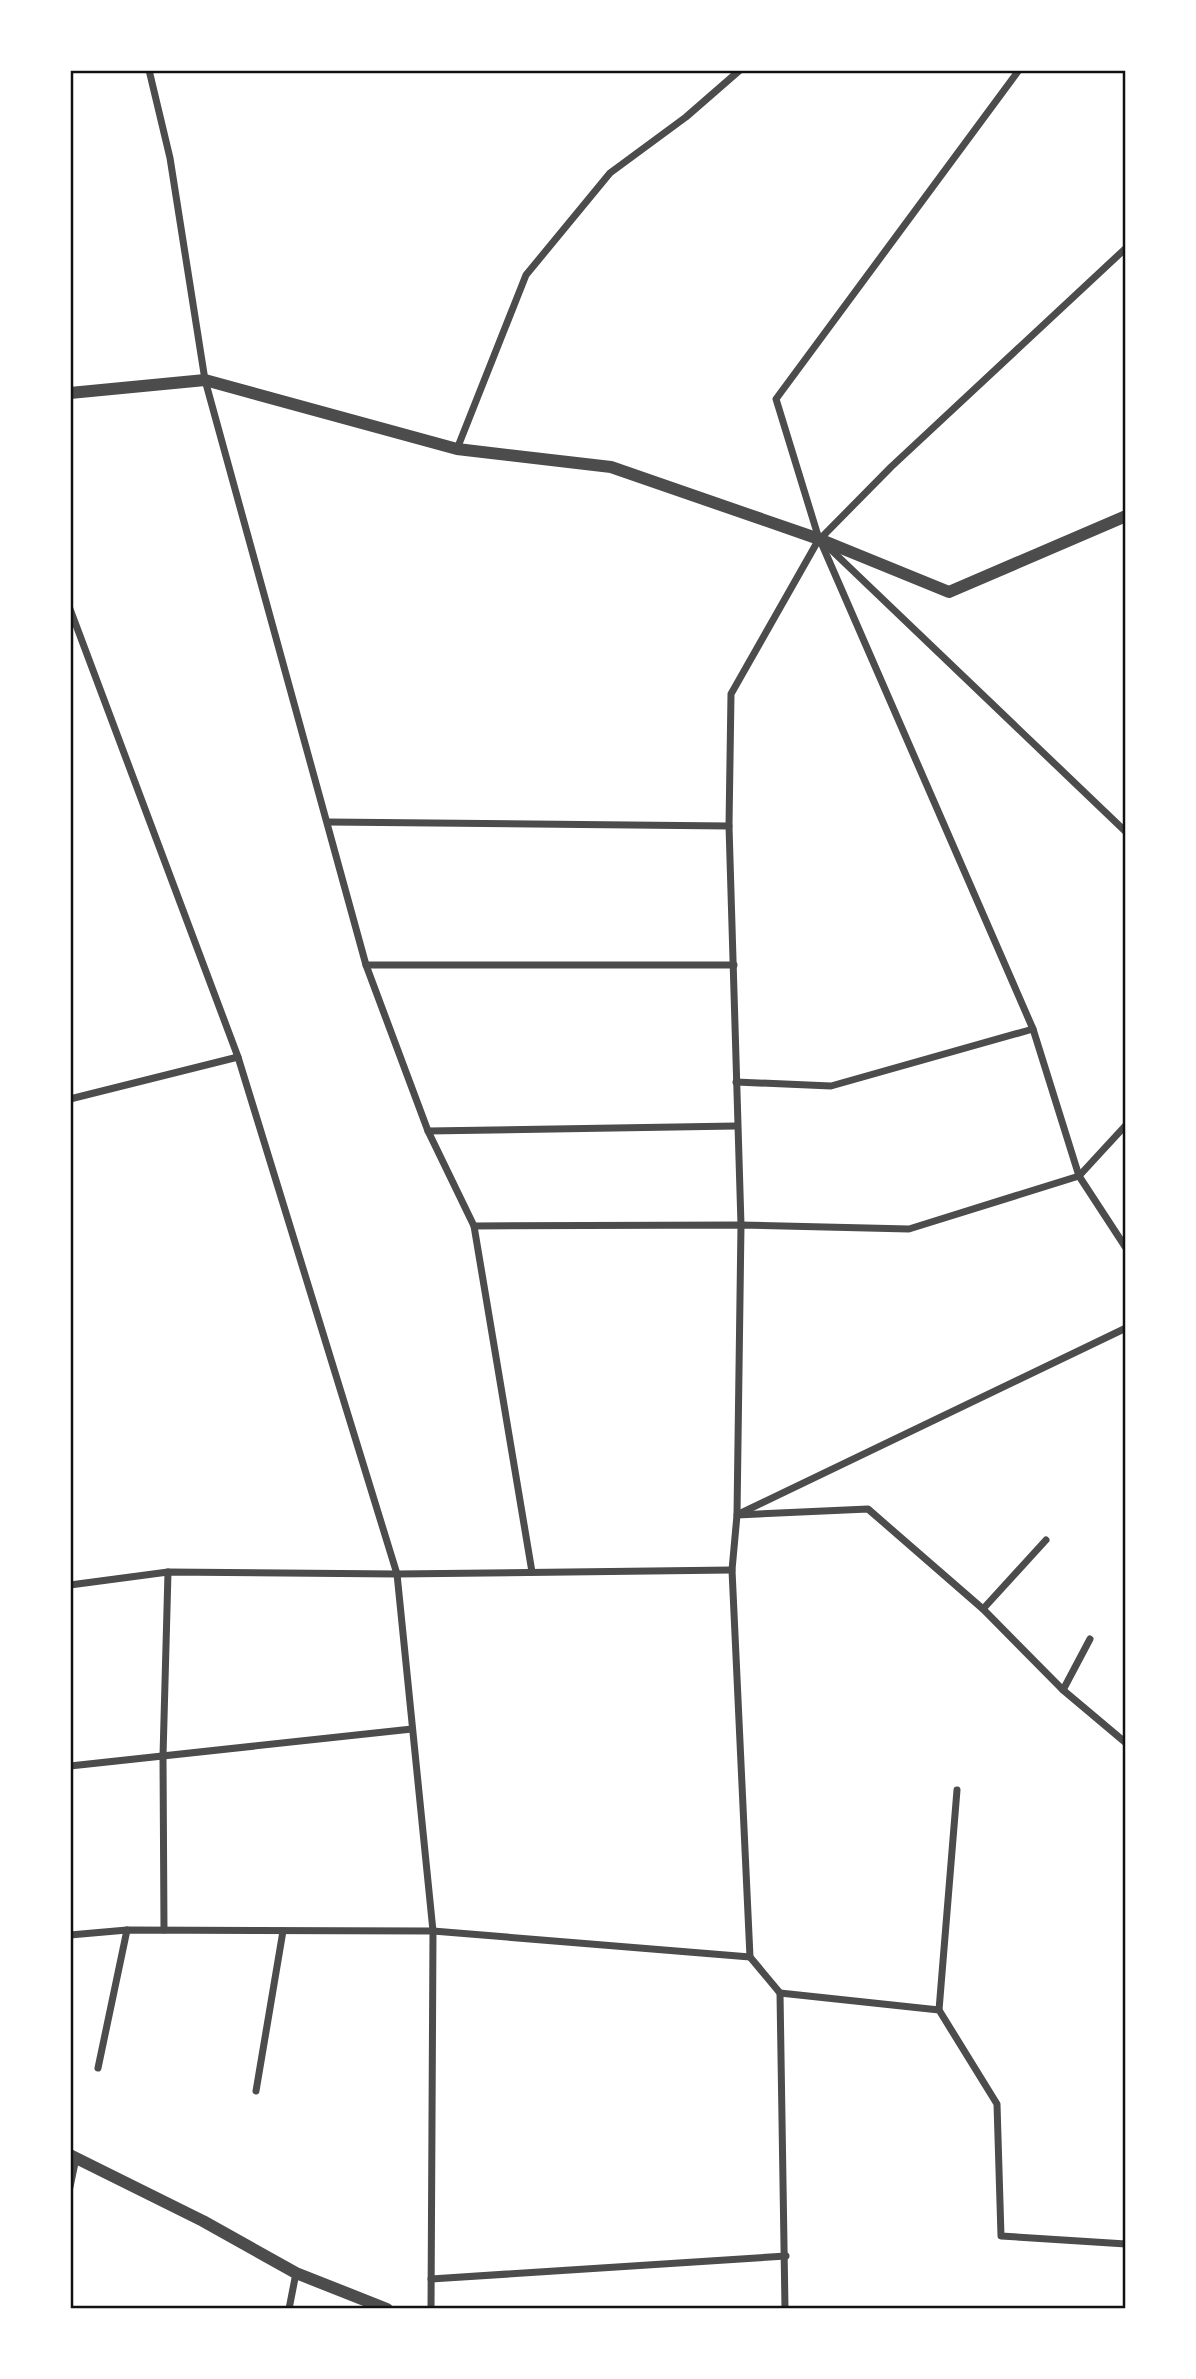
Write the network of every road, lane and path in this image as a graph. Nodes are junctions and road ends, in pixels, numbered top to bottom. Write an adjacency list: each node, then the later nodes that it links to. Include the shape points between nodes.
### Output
1 (149, 70): 5 (street, via 170,158)
2 (740, 70): 7 (street, via 610,173 527,275)
3 (1019, 70): 9 (street, via 776,399)
4 (1126, 248): 9 (street)
5 (205, 380): 6 (street); 7 (street); 11 (street)
6 (70, 393)
7 (457, 449): 9 (street, via 611,467)
8 (1126, 516): 9 (street, via 949,592)
9 (820, 539): 12 (street, via 731,694); 13 (street); 16 (street)
10 (70, 609): 17 (street)
11 (328, 822): 12 (street); 14 (street)
12 (729, 825): 15 (street)
13 (1126, 832)
14 (366, 965): 15 (street); 22 (street)
15 (734, 965): 18 (street)
16 (1033, 1029): 18 (street, via 831,1086); 23 (street)
17 (238, 1057): 19 (street); 33 (street)
18 (736, 1082): 21 (street)
19 (70, 1099)
20 (1126, 1125): 23 (street)
21 (736, 1126): 22 (street); 24 (street)
22 (428, 1131): 25 (street)
23 (1079, 1176): 24 (street, via 909,1229); 26 (street)
24 (741, 1225): 25 (street); 28 (street)
25 (474, 1226): 32 (street)
26 (1126, 1248)
27 (1126, 1328): 28 (street)
28 (737, 1515): 30 (street); 35 (street, via 868,1509)
29 (1046, 1541): 35 (street)
30 (732, 1570): 32 (street); 48 (street)
31 (168, 1572): 33 (street); 34 (street); 40 (street)
32 (532, 1572): 33 (street)
33 (397, 1574): 38 (street)
34 (70, 1585)
35 (983, 1609): 37 (street)
36 (1090, 1639): 37 (street)
37 (1063, 1690): 39 (street)
38 (412, 1730): 40 (street); 46 (street)
39 (1126, 1743)
40 (163, 1756): 41 (street); 44 (street)
41 (70, 1766)
42 (957, 1790): 50 (street)
43 (128, 1930): 44 (street); 47 (street); 51 (street)
44 (164, 1930): 45 (street)
45 (284, 1931): 46 (street); 52 (street)
46 (433, 1931): 48 (street); 58 (street)
47 (70, 1936)
48 (750, 1957): 49 (street)
49 (780, 1993): 50 (street); 56 (street)
50 (939, 2010): 55 (street, via 997,2104 1000,2236)
51 (98, 2068)
52 (256, 2091)
53 (73, 2156): 54 (street); 57 (street)
54 (70, 2187)
55 (1126, 2244)
56 (786, 2256): 58 (street); 62 (street)
57 (296, 2273): 59 (street); 60 (street)
58 (431, 2278): 61 (street)
59 (289, 2309)
60 (387, 2309)
61 (431, 2309)
62 (785, 2309)

